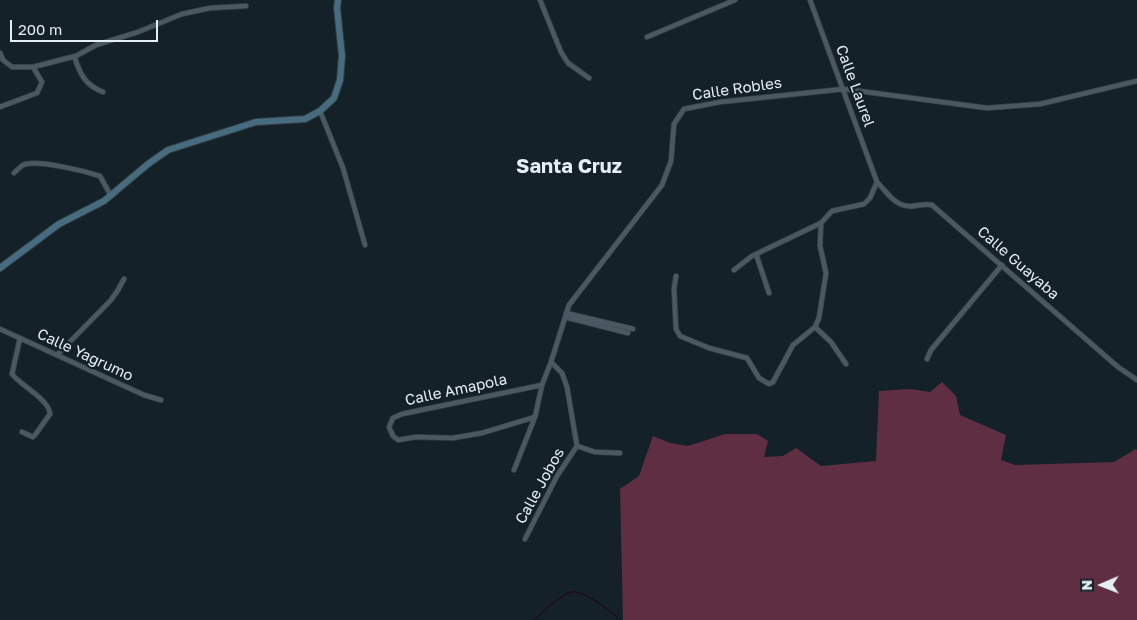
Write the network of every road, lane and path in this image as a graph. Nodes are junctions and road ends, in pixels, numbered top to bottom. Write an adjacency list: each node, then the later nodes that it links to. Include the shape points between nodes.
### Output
1 (338, 0): 15 (street, via 336,8 342,56 340,80 334,98)
2 (540, 0): 10 (street, via 561,52 568,63)
3 (735, 0): 6 (street)
4 (810, 0): 12 (street, Calle Laurel)
5 (246, 6): 8 (street, via 182,14)
6 (647, 37)
7 (0, 54): 9 (street, via 12,67)
8 (74, 56): 9 (street); 13 (street, via 85,82)
9 (33, 67): 14 (street, via 42,82 37,93)
10 (589, 78)
11 (1137, 81): 12 (street, Calle Robles, via 1040,104 987,108)
12 (844, 89): 17 (street, Calle Laurel); 28 (street, Calle Robles, via 720,102 684,110 674,124 671,161 662,185 569,305)
13 (103, 92)
14 (0, 108)
15 (320, 111): 18 (street, via 305,118 256,122 174,148 148,164); 20 (street, via 343,168)
16 (14, 173): 18 (street, via 22,166 38,164 84,171 100,176)
17 (877, 182): 19 (street, via 864,204 832,211); 22 (street, Calle Guayaba, via 897,203 932,205)
18 (112, 196): 23 (street, via 59,224)
19 (821, 223): 21 (street); 29 (street, via 820,246 826,273)
20 (365, 245)
21 (756, 254): 24 (street); 27 (street)
22 (1002, 265): 35 (street, via 930,350); 38 (street, Calle Guayaba)
23 (0, 268)
24 (734, 270)
25 (676, 276): 29 (street, via 676,330 680,336 708,348 747,358 759,378 769,384 793,345)
26 (124, 279): 34 (street, via 111,300)
27 (769, 293)
28 (566, 315): 30 (street); 32 (street); 36 (street, Calle Robles)
29 (815, 327): 37 (street, via 831,342)
30 (632, 329)
31 (0, 330): 33 (street, Calle Yagrumo)
32 (628, 333)
33 (20, 338): 34 (street, Calle Yagrumo); 42 (street, via 12,374 50,411 35,436)
34 (57, 355): 40 (street, Calle Yagrumo)
35 (927, 359)
36 (552, 362): 39 (street, Calle Robles); 43 (street, Calle Jobos, via 562,373 567,387)
37 (846, 364)
38 (1137, 380)
39 (542, 385): 41 (street, Calle Robles); 41 (street, Calle Amapola, via 402,414 392,418 389,427 398,440 453,438)
40 (162, 400)
41 (535, 417): 45 (street, Calle Robles)
42 (22, 432)
43 (577, 446): 44 (street, via 595,452); 46 (street, Calle Jobos, via 557,476)
44 (620, 453)
45 (514, 470)
46 (525, 539)

